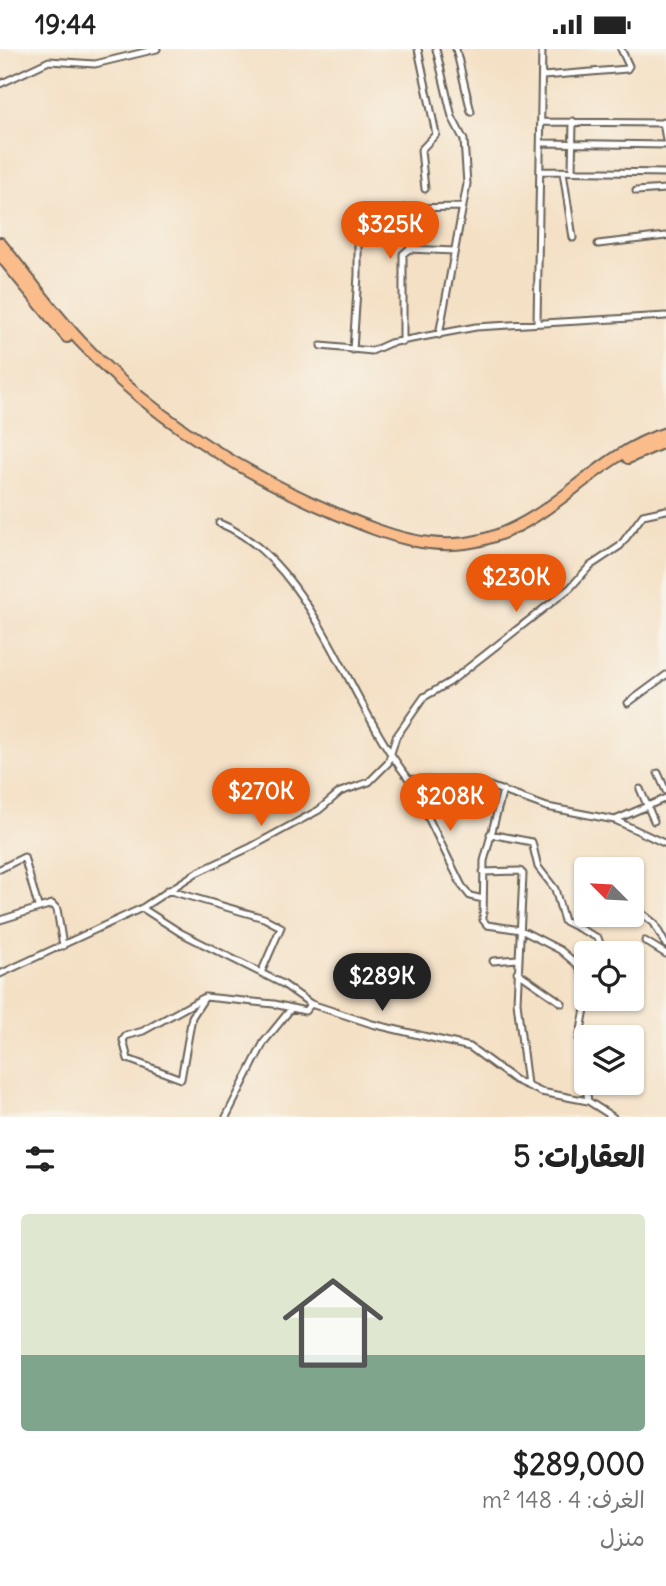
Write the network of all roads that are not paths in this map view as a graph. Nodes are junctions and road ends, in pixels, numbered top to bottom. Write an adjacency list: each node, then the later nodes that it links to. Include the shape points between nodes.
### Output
1 (157, 49): 8 (street, via 116,54 90,64 49,61)
2 (418, 49): 20 (street, via 436,134 421,150)
3 (436, 49): 23 (street, via 452,117 464,140 467,184)
4 (456, 49): 9 (street)
5 (542, 49): 7 (street)
6 (621, 49): 7 (street, via 627,69)
7 (543, 76): 11 (street)
8 (0, 83)
9 (471, 112)
10 (573, 121): 11 (street); 12 (street); 14 (street)
11 (543, 122): 13 (street)
12 (664, 123): 15 (street)
13 (543, 143): 14 (street); 16 (street)
14 (573, 143): 15 (street); 17 (street)
15 (666, 143)
16 (542, 171): 18 (street); 33 (street)
17 (572, 171): 18 (street); 19 (street)
18 (562, 172): 27 (street)
19 (666, 173)
20 (425, 189)
21 (666, 189): 22 (street)
22 (636, 191)
23 (463, 207): 24 (street); 30 (street)
24 (405, 208)
25 (358, 233): 37 (street)
26 (666, 236): 29 (street)
27 (573, 239)
28 (0, 243): 38 (highway, via 80,341 177,426 285,491 401,539 458,544 506,533 539,516 629,449)
29 (598, 244)
30 (454, 251): 34 (street); 35 (street, via 409,249 403,254)
31 (0, 255): 39 (highway, via 93,365 172,431 260,486 386,542 444,551 503,541 558,511 633,455)
32 (666, 316): 33 (street)
33 (537, 322): 34 (street)
34 (439, 335): 35 (street)
35 (403, 342): 37 (street, via 372,351)
36 (321, 346): 37 (street)
37 (353, 350)
38 (666, 433)
39 (666, 441)
40 (666, 510): 44 (street, via 643,515 620,546 590,565 570,588 424,697)
41 (219, 523): 44 (street, via 254,544 299,590)
42 (666, 675): 43 (street)
43 (628, 703)
44 (391, 751): 46 (street); 58 (street, via 386,766 369,782 341,792 310,815)
45 (658, 773): 49 (street)
46 (409, 779): 48 (street, via 484,784); 59 (street, via 463,886 470,896)
47 (640, 789): 51 (street)
48 (503, 790): 52 (street, via 547,807); 54 (street)
49 (666, 791)
50 (666, 798): 51 (street)
51 (648, 806): 52 (street); 53 (street)
52 (615, 820): 55 (street)
53 (654, 821)
54 (490, 834): 57 (street); 65 (street, via 533,842 537,863 555,889 564,921)
55 (666, 844)
56 (0, 869): 60 (street, via 24,857)
57 (484, 872): 59 (street); 64 (street, via 523,873)
58 (167, 890): 61 (street); 74 (street, via 281,927)
59 (483, 899): 64 (street, via 485,924)
60 (38, 907): 63 (street); 68 (street, via 50,903 57,909)
61 (142, 908): 68 (street); 74 (street)
62 (644, 915): 67 (street)
63 (0, 920)
64 (521, 930): 70 (street); 72 (street)
65 (599, 941)
66 (645, 941): 69 (street)
67 (666, 945)
68 (63, 946): 75 (street)
69 (666, 954)
70 (517, 959): 71 (street); 73 (street)
71 (493, 961)
72 (574, 962)
73 (517, 972): 77 (street); 81 (street, via 516,1003)
74 (261, 973): 78 (street)
75 (0, 974)
76 (205, 997): 76 (street, via 126,1036 128,1059 181,1080 192,1017); 79 (street, via 274,1004)
77 (562, 1003)
78 (311, 1004): 79 (street, via 305,1011); 81 (street, via 470,1047 491,1065)
79 (290, 1010): 83 (street, via 264,1042)
80 (585, 1011): 82 (street, via 579,1043)
81 (527, 1084): 82 (street, via 541,1092)
82 (588, 1101): 84 (street)
83 (226, 1117)
84 (613, 1117)

